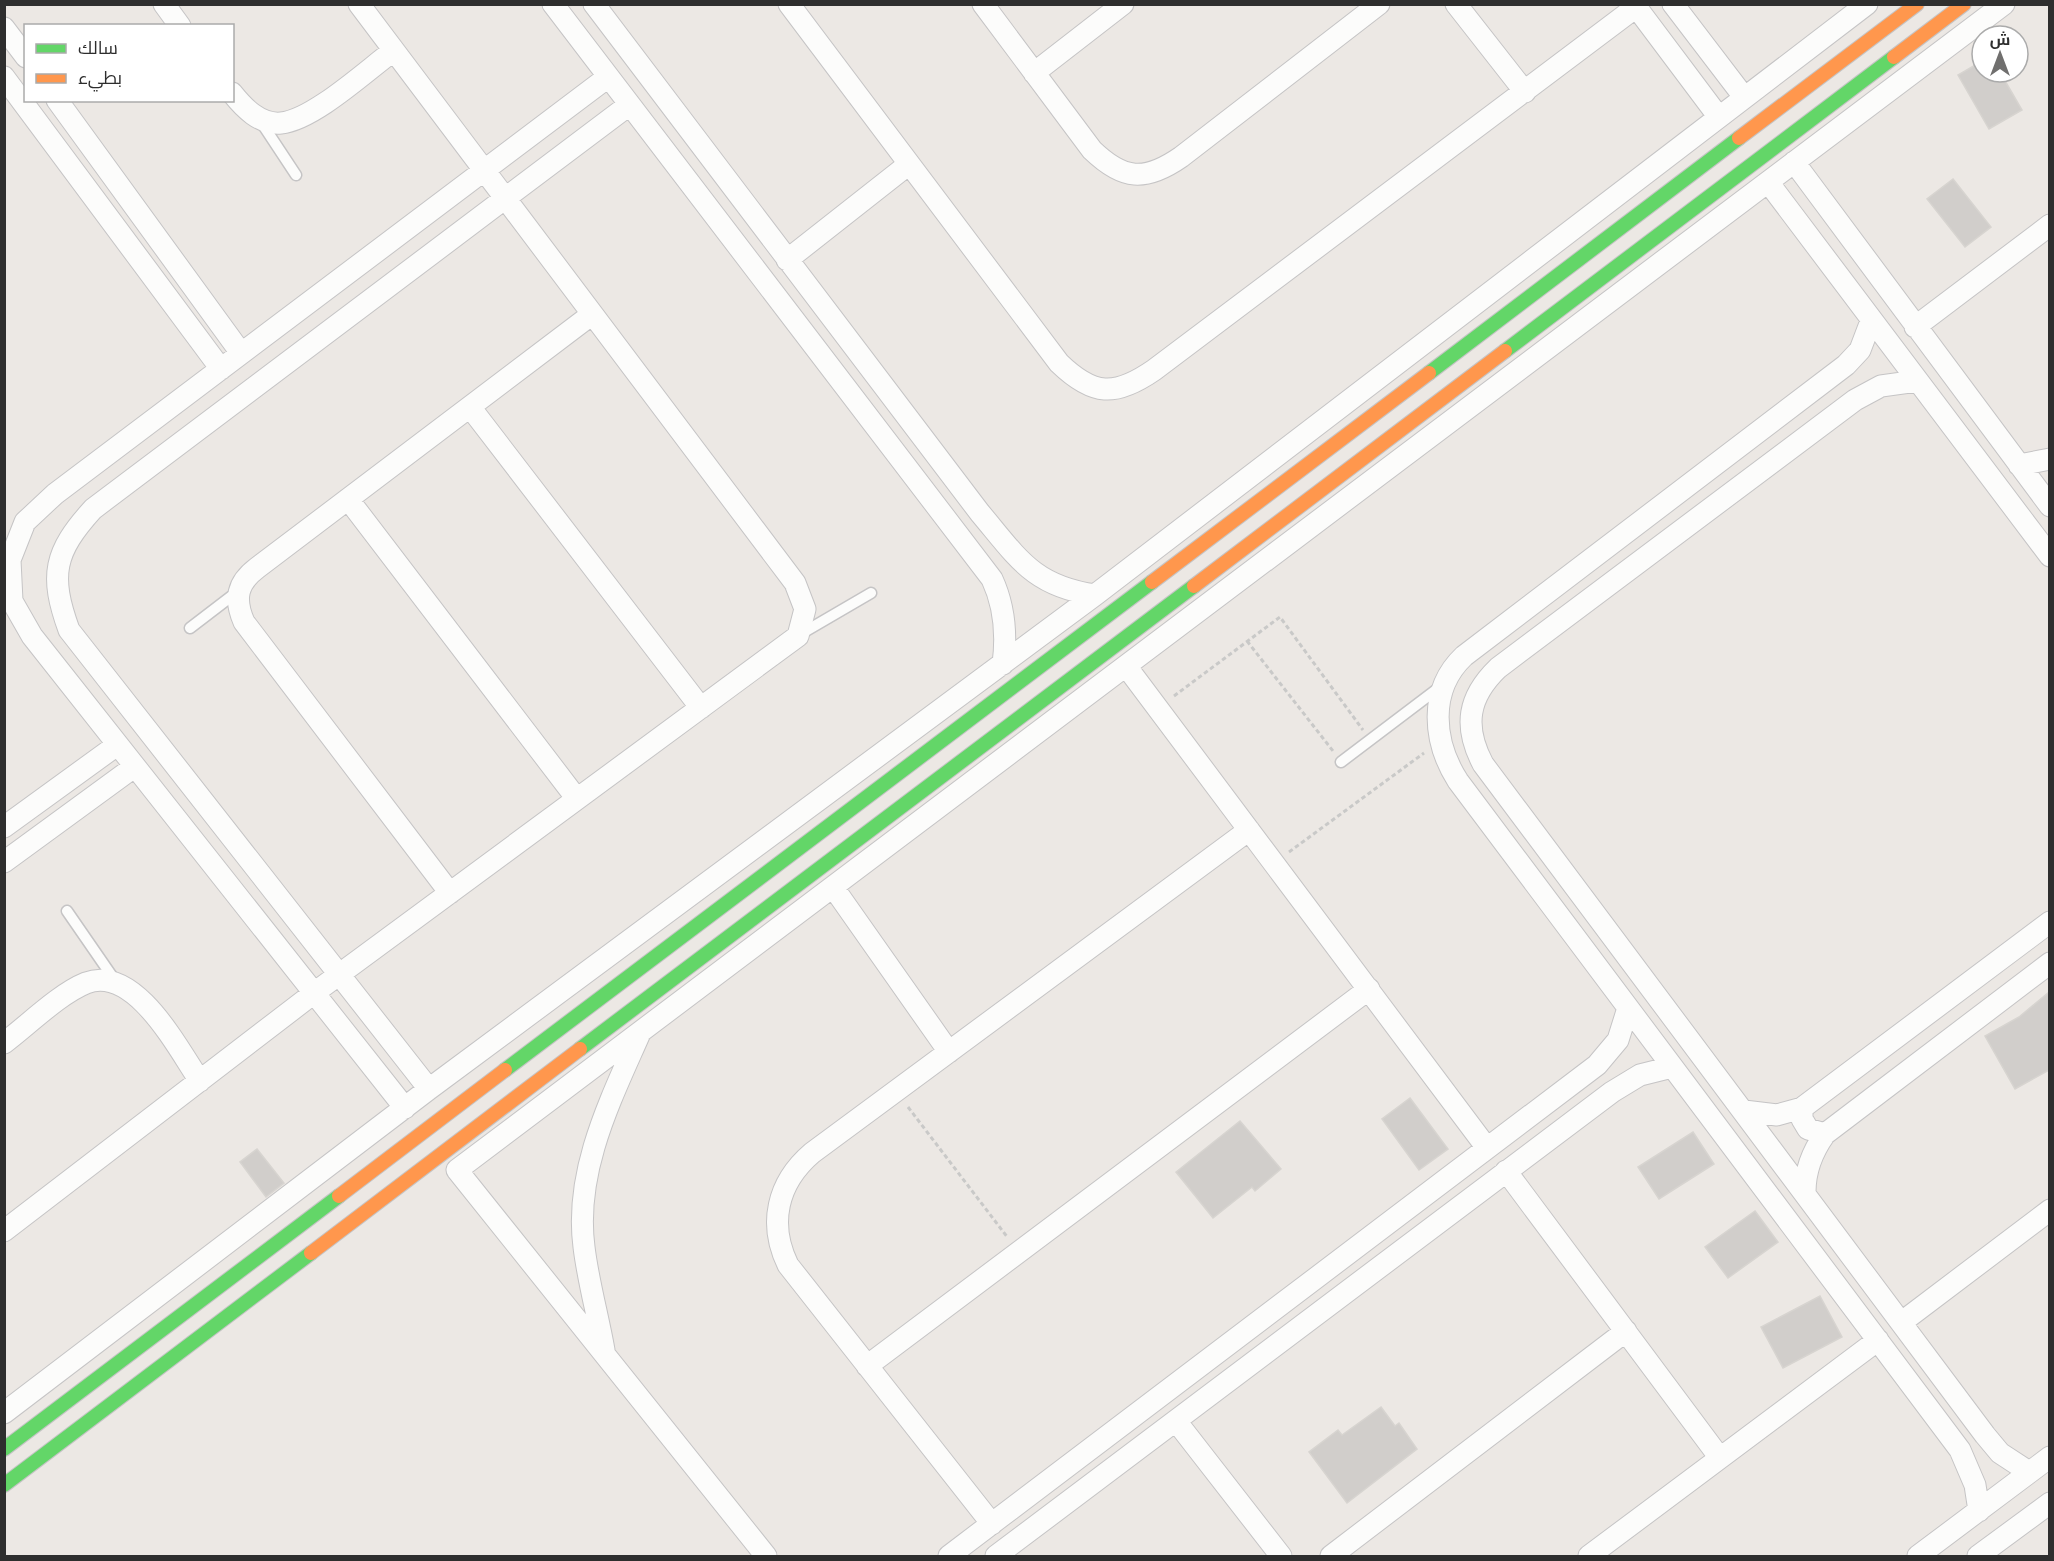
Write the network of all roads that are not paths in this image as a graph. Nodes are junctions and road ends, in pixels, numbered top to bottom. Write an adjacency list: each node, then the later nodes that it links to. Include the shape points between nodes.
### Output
1 (164, 4): 17 (street)
2 (359, 4): 20 (street)
3 (553, 4): 23 (street)
4 (594, 4): 39 (street)
5 (789, 4): 33 (street)
6 (983, 4): 22 (street)
7 (1123, 4): 22 (street)
8 (1379, 4): 22 (street, via 1160,171 1134,176 1110,168)
9 (1456, 4): 25 (street)
10 (1673, 4): 27 (street)
11 (1867, 4): 27 (street)
12 (1917, 4): 95 (street)
13 (1964, 4): 16 (street)
14 (2004, 4): 19 (street)
15 (1635, 6): 25 (street); 30 (street)
16 (1944, 19): 19 (street); 68 (street)
17 (179, 24)
18 (4, 28): 21 (street)
19 (1957, 39): 32 (street)
20 (393, 51): 31 (street, via 307,115 280,123); 34 (street)
21 (24, 54)
22 (1034, 73)
23 (608, 76): 29 (street); 34 (street)
24 (4, 77): 45 (street)
25 (1525, 92): 33 (street, via 1132,386 1105,390 1078,382 1059,363)
26 (234, 96): 31 (street)
27 (1744, 97): 30 (street)
28 (58, 102): 43 (street)
29 (630, 105): 37 (street); 54 (street)
30 (1718, 116): 58 (street)
31 (259, 119): 35 (lane)
32 (1794, 162): 36 (street); 42 (street)
33 (909, 164): 39 (street)
34 (482, 171): 37 (street); 43 (street)
35 (296, 175)
36 (1768, 182): 41 (street); 62 (street)
37 (504, 200): 40 (street); 79 (street, via 93,508 70,534 58,565 58,598 69,630)
38 (2049, 225): 42 (street)
39 (787, 260): 53 (street)
40 (591, 315): 48 (street); 60 (street, via 795,583 805,609)
41 (1871, 321): 44 (street, via 1865,340); 46 (street)
42 (1915, 327): 50 (street)
43 (241, 353): 45 (street)
44 (1846, 365): 47 (street, via 1862,374); 63 (street, via 1464,656)
45 (221, 369): 65 (street, via 55,494 25,522 10,560 12,600 32,636)
46 (1917, 381): 47 (street, via 1892,382); 55 (street)
47 (1867, 392): 94 (street, via 1498,668 1474,699 1473,740 1483,764)
48 (470, 406): 51 (street); 64 (street)
49 (2049, 459): 50 (street)
50 (2019, 465): 52 (street)
51 (348, 498): 56 (street, via 244,577); 69 (street)
52 (2049, 506)
53 (980, 513): 54 (street); 58 (street, via 1028,570 1066,589)
54 (958, 534): 61 (street, via 992,579 999,595 1005,628)
55 (2049, 556)
56 (238, 592): 59 (lane); 75 (street, via 237,607 244,621)
57 (871, 593): 60 (lane)
58 (1095, 595): 61 (street)
59 (190, 628)
60 (798, 636): 64 (street)
61 (1003, 664): 91 (street)
62 (1126, 666): 70 (street); 72 (street)
63 (1443, 686): 66 (lane); 83 (street, via 1438,712 1440,741 1450,769)
64 (700, 708): 69 (street)
65 (117, 745): 67 (street); 71 (street)
66 (1341, 762)
67 (134, 767): 73 (street); 82 (street)
68 (915, 798): 70 (street); 98 (street)
69 (577, 799): 75 (street)
70 (927, 815): 74 (street)
71 (4, 827)
72 (1249, 830): 81 (street); 86 (street)
73 (4, 862)
74 (832, 887): 84 (street); 86 (street)
75 (450, 893): 79 (street)
76 (67, 911): 80 (lane)
77 (2049, 922): 93 (street)
78 (2049, 963): 96 (street)
79 (339, 975): 82 (street); 91 (street)
80 (117, 982): 85 (street, via 88,982); 89 (street, via 141,998)
81 (1368, 989): 97 (street); 107 (street)
82 (314, 993): 89 (street); 92 (street)
83 (1628, 1008): 87 (street, via 1618,1040); 88 (street)
84 (641, 1031): 98 (street); 106 (street, via 598,1133 586,1190 584,1246)
85 (4, 1043)
86 (949, 1052): 107 (street, via 801,1163 784,1188 777,1215 779,1241 788,1265)
87 (1605, 1058): 90 (street, via 1623,1070); 97 (street)
88 (1672, 1067): 90 (street); 105 (street)
89 (200, 1081): 102 (street)
90 (1625, 1082): 99 (street)
91 (429, 1089): 92 (street)
92 (405, 1108): 108 (street)
93 (1802, 1108): 94 (street, via 1777,1115); 96 (street, via 1802,1119 1808,1129)
94 (1744, 1111): 100 (street)
95 (425, 1131): 98 (street); 111 (street)
96 (1825, 1134): 100 (street, via 1812,1156)
97 (1487, 1148): 119 (street)
98 (451, 1162): 106 (street); 116 (street)
99 (1506, 1171): 104 (street); 109 (street)
100 (1805, 1192): 103 (street)
101 (2049, 1210): 103 (street)
102 (4, 1231)
103 (1902, 1322): 110 (street)
104 (1626, 1331): 114 (street); 124 (street)
105 (1878, 1340): 112 (street); 114 (street)
106 (605, 1353): 121 (street)
107 (867, 1366): 119 (street)
108 (4, 1413)
109 (1176, 1421): 120 (street); 123 (street)
110 (1985, 1435): 112 (street, via 1973,1449); 115 (street, via 2000,1453)
111 (4, 1449)
112 (1960, 1450): 118 (street, via 1975,1485)
113 (2049, 1457): 115 (street)
114 (1720, 1458): 125 (street)
115 (2029, 1472): 118 (street)
116 (4, 1485)
117 (2049, 1503): 127 (street)
118 (1979, 1510): 126 (street)
119 (992, 1524): 122 (street)
120 (1008, 1553)
121 (766, 1557)
122 (949, 1557)
123 (1281, 1557)
124 (1331, 1557)
125 (1588, 1557)
126 (1918, 1557)
127 (1978, 1557)

